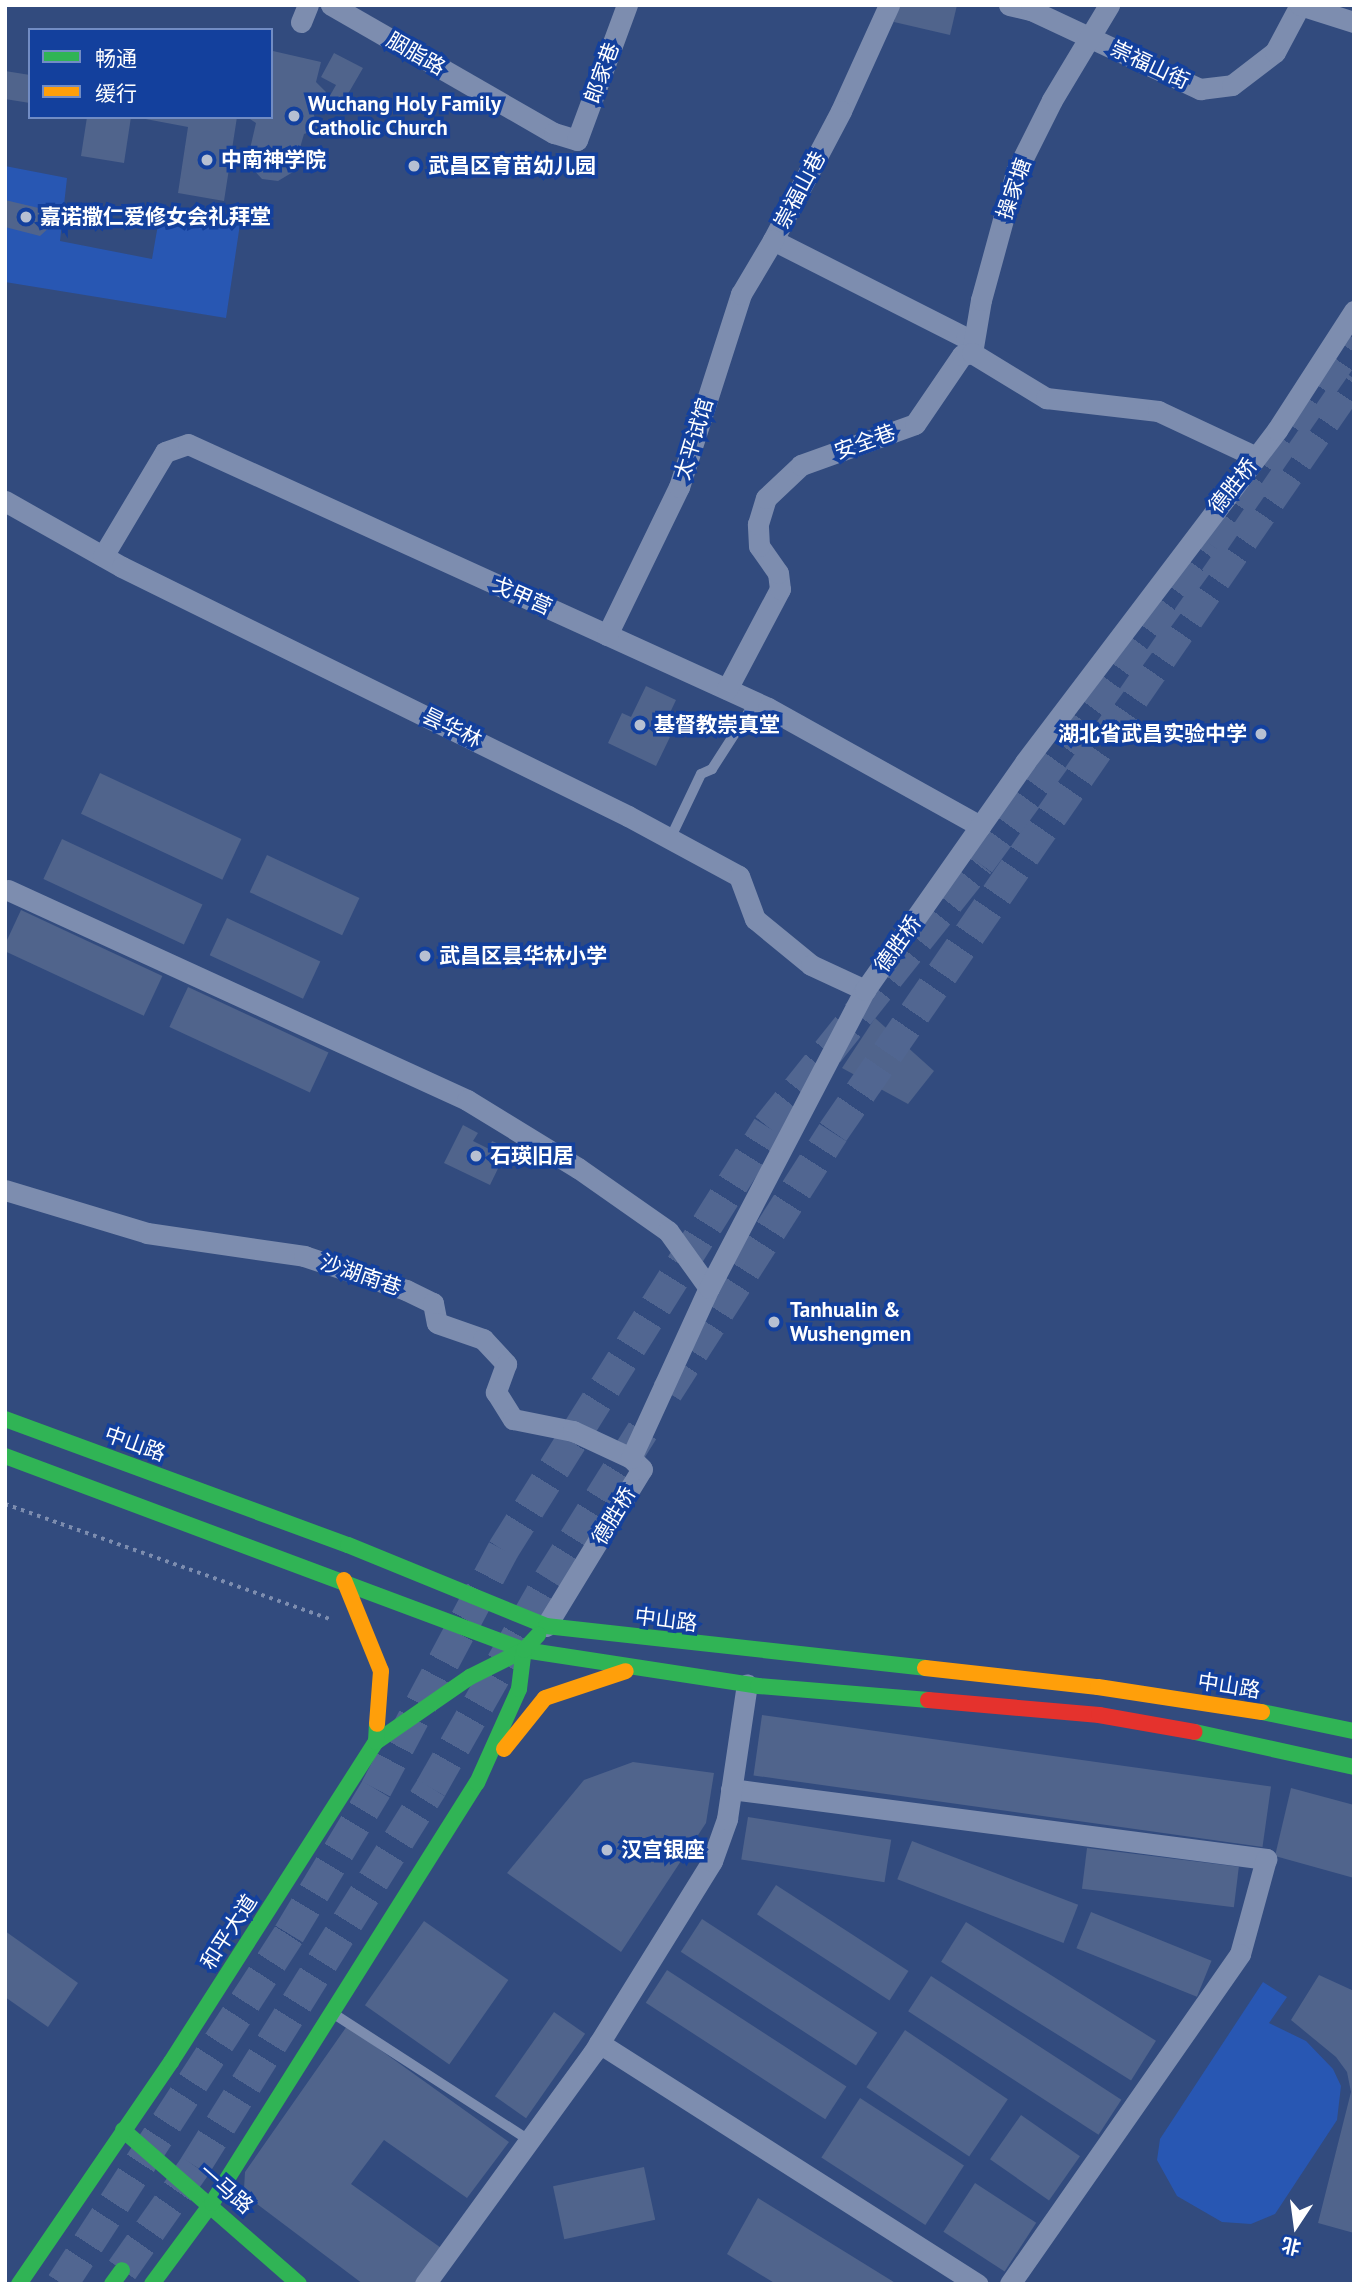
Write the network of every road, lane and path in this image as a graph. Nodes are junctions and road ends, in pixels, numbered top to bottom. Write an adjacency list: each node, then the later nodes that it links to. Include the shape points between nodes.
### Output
1 (331, 5): 9 (street, 胭脂路, via 554,133)
2 (627, 5): 9 (street, 郎家巷)
3 (889, 5): 10 (street, 崇福山巷, via 841,111)
4 (1009, 5): 8 (street, 崇福山街)
5 (1109, 5): 8 (street, 操家塘)
6 (1300, 5): 7 (street); 8 (street, 崇福山街, via 1275,52 1232,85 1200,89)
7 (1354, 22)
8 (1091, 37): 12 (street, 操家塘, via 1052,100 1017,173 981,300)
9 (577, 140)
10 (773, 240): 12 (street, 崇福山巷, via 965,338); 16 (street, 太平试馆, via 741,294 679,487)
11 (1354, 311): 13 (street, 德胜桥)
12 (972, 353): 13 (street, via 1046,397 1158,411); 17 (street, 安全巷, via 962,355 915,424 802,465 766,498 758,524 759,546 778,573 780,589)
13 (1256, 457): 19 (street, 德胜桥)
14 (5, 501): 15 (street, 昙华林)
15 (103, 556): 16 (street, 戈甲营, via 165,452 188,444); 20 (street, 昙华林)
16 (607, 635): 17 (street, 戈甲营)
17 (727, 690): 18 (street, 戈甲营)
18 (755, 702): 19 (street, 戈甲营); 20 (lane, via 712,769 701,774)
19 (980, 826): 22 (street, 德胜桥)
20 (670, 839): 22 (street, 昙华林, via 740,876 755,919 811,965)
21 (8, 890): 24 (street, via 467,1101 578,1168 668,1231)
22 (865, 990): 24 (street, 德胜桥)
23 (5, 1190): 27 (street, 沙湖南巷, via 147,1233 304,1256 406,1290 433,1303 437,1323 483,1339 506,1364 496,1392 513,1419 573,1431)
24 (709, 1289): 27 (street, 德胜桥)
25 (5, 1419): 30 (main road, 中山路, via 348,1545)
26 (5, 1456): 29 (main road)
27 (631, 1458): 30 (street, 德胜桥, via 642,1469)
28 (5, 1504): 31 (path)
29 (344, 1580): 31 (main road, 和平大道); 32 (main road)
30 (546, 1626): 32 (main road); 35 (main road, 中山路, via 1098,1687)
31 (365, 1631): 36 (main road, 和平大道, via 381,1671)
32 (524, 1650): 33 (main road); 36 (main road, via 470,1677); 38 (main road, via 519,1689)
33 (639, 1668): 34 (main road); 38 (main road, via 580,1683 545,1698)
34 (747, 1685): 37 (main road, via 1099,1715 1241,1740); 39 (street)
35 (1354, 1731)
36 (376, 1742): 42 (main road, 和平大道)
37 (1354, 1767)
38 (477, 1783): 40 (main road)
39 (731, 1789): 41 (street, via 722,1840 712,1861); 52 (street, via 1266,1859 1240,1954)
40 (330, 2011): 43 (lane); 44 (main road)
41 (599, 2043): 43 (street); 51 (street)
42 (123, 2130): 44 (main road, 一马路); 46 (main road, 和平大道)
43 (532, 2142): 50 (street)
44 (212, 2203): 48 (main road); 49 (main road, 一马路)
45 (122, 2270): 47 (main road)
46 (19, 2284)
47 (112, 2284)
48 (152, 2284)
49 (299, 2284)
50 (425, 2284)
51 (978, 2284)
52 (1010, 2284)

